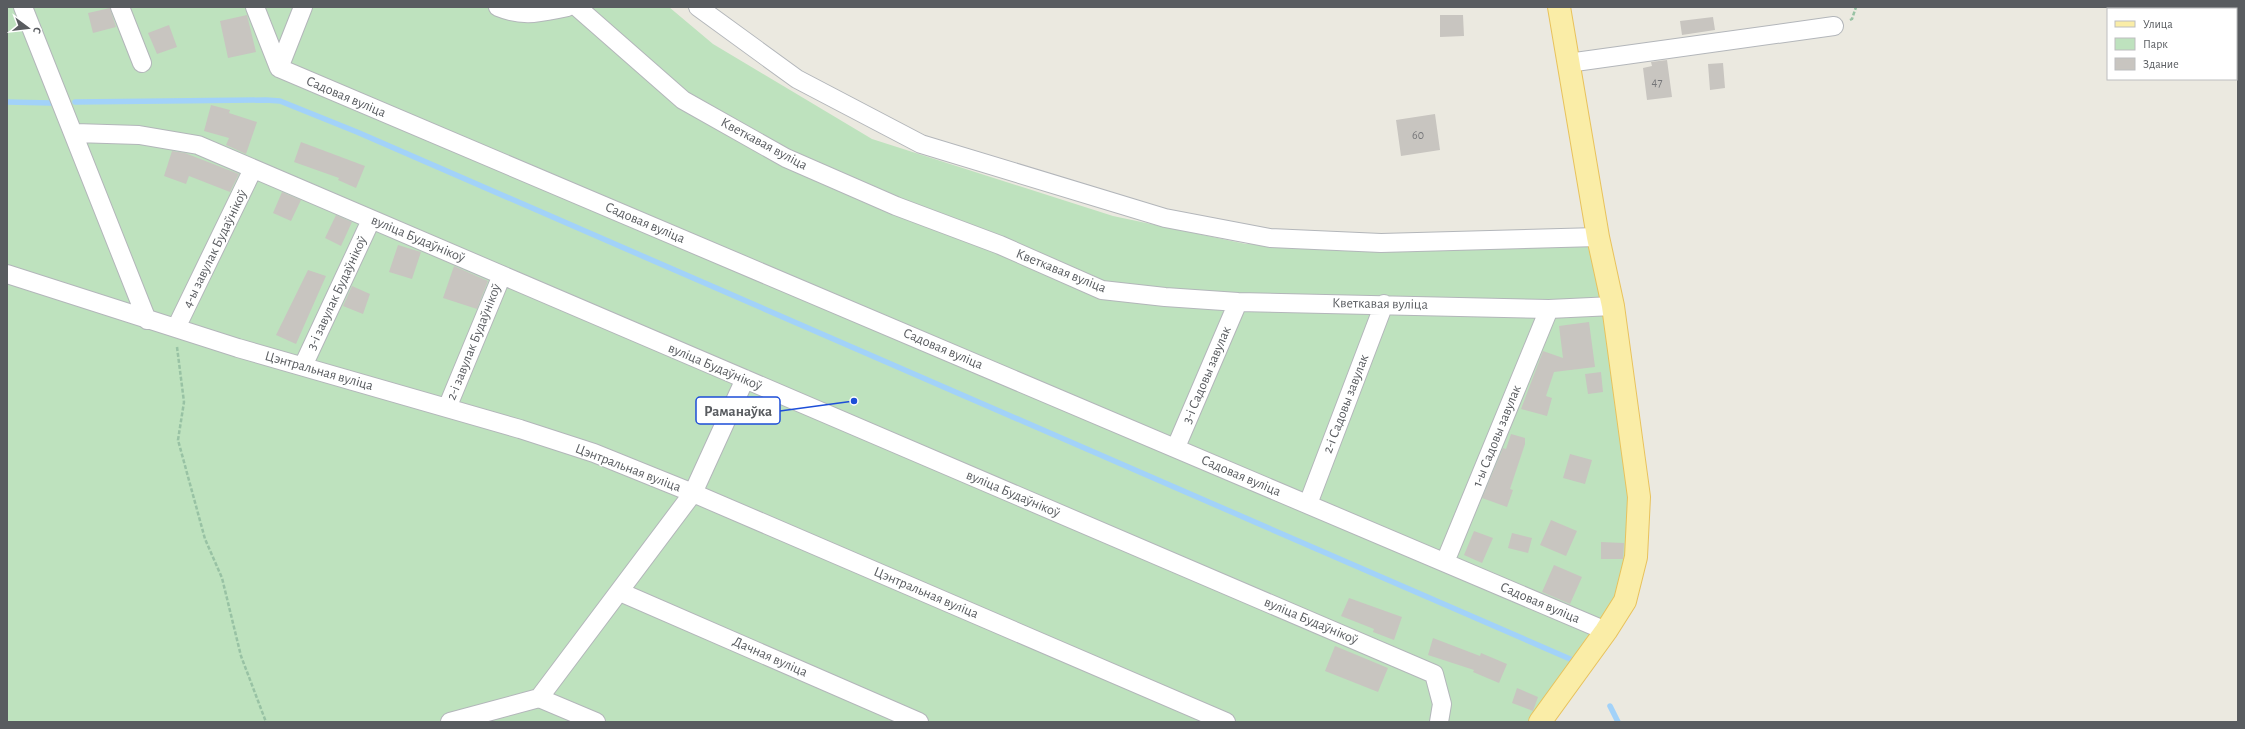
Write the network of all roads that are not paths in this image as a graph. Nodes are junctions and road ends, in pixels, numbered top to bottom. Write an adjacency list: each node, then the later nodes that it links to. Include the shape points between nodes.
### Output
1 (23, 7): 14 (street)
2 (120, 7): 11 (street)
3 (255, 7): 13 (street)
4 (303, 7): 13 (street)
5 (498, 7): 6 (street, via 530,15)
6 (568, 7)
7 (577, 7): 20 (street, Кветкавая вуліца, via 683,100 786,158 1102,290)
8 (698, 7): 17 (street, via 798,79 921,144 1165,218 1270,238 1380,243)
9 (1559, 7): 12 (main road)
10 (1834, 26): 12 (street)
11 (142, 63)
12 (1568, 63): 17 (main road)
13 (280, 68): 29 (street, Садовая вуліца)
14 (74, 133): 15 (street, вуліца Будаўнікоў, via 139,135 198,145); 24 (street)
15 (253, 169): 16 (street, вуліца Будаўнікоў); 25 (street, 4-ы завулак Будаўнікоў)
16 (371, 220): 19 (street, вуліца Будаўнікоў); 26 (street, 3-і завулак Будаўнікоў)
17 (1598, 237): 22 (main road)
18 (7, 274): 24 (street, Цэнтральная вуліца)
19 (502, 275): 27 (street, вуліца Будаўнікоў); 28 (street, 2-і завулак Будаўнікоў)
20 (1238, 302): 21 (street, Кветкавая вуліца); 29 (street, 3-і Садовы завулак)
21 (1384, 304): 23 (street, Кветкавая вуліца); 31 (street, 2-і Садовы завулак)
22 (1613, 306): 23 (street, Кветкавая вуліца); 34 (main road, via 1639,497 1636,557 1625,601)
23 (1549, 309): 32 (street, 1-ы Садовы завулак)
24 (147, 320): 25 (street, Цэнтральная вуліца)
25 (176, 328): 26 (street, Цэнтральная вуліца)
26 (304, 366): 28 (street, Цэнтральная вуліца)
27 (745, 379): 30 (street); 40 (street, вуліца Будаўнікоў, via 1434,674 1442,704)
28 (447, 408): 30 (street, Цэнтральная вуліца, via 594,453)
29 (1176, 447): 31 (street, Садовая вуліца)
30 (693, 493): 33 (street); 39 (street, Цэнтральная вуліца)
31 (1308, 504): 32 (street, Садовая вуліца)
32 (1445, 562): 34 (street, Садовая вуліца)
33 (620, 592): 35 (street); 38 (street, Дачная вуліца)
34 (1606, 631): 41 (main road)
35 (539, 698): 36 (street); 37 (street)
36 (450, 722)
37 (596, 722)
38 (919, 722)
39 (1226, 722)
40 (1439, 722)
41 (1540, 722)

